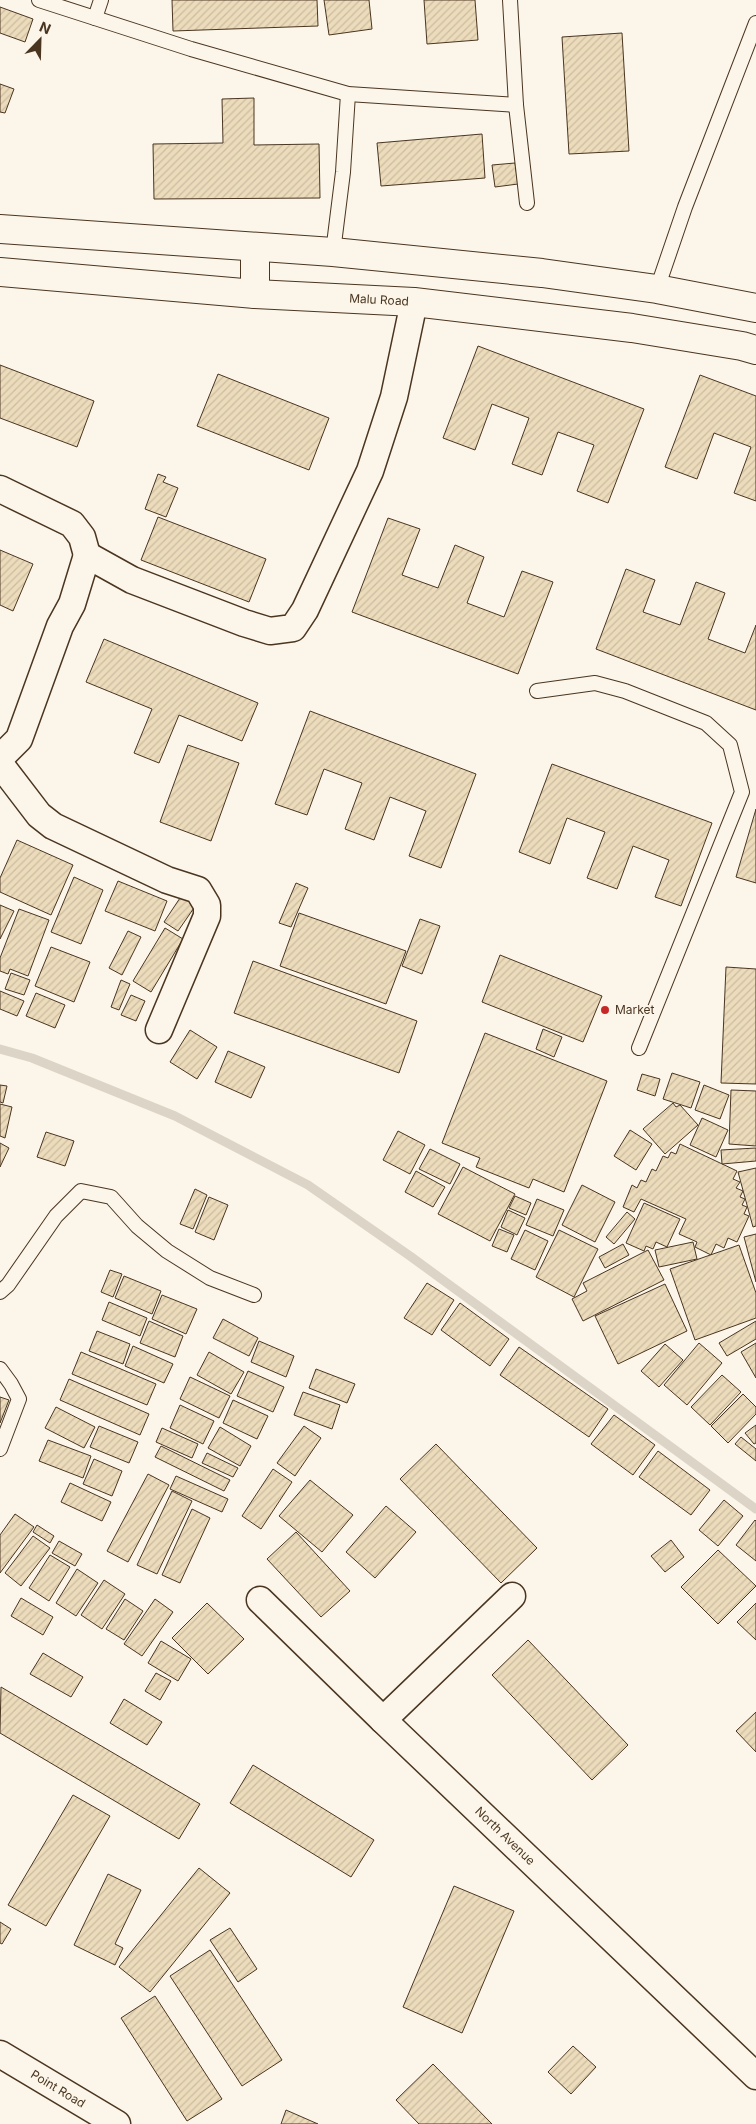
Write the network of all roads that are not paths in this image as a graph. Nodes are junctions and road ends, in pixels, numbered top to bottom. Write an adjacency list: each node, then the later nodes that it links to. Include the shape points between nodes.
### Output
1 (39, 0): 4 (lane)
2 (101, 0): 4 (lane)
3 (510, 0): 7 (lane)
4 (95, 18): 6 (lane)
5 (756, 22): 13 (lane, via 685,206)
6 (348, 94): 7 (lane); 11 (lane)
7 (516, 105): 8 (lane)
8 (527, 203)
9 (0, 229): 10 (main road)
10 (255, 247): 11 (main road); 14 (main road)
11 (333, 252): 13 (main road, via 542,273)
12 (0, 272): 14 (main road, Malu Road)
13 (657, 289): 16 (main road)
14 (255, 294): 15 (main road, Malu Road)
15 (414, 302): 17 (main road, Malu Road, via 632,328); 19 (street, via 394,398 370,471 305,610 293,628 270,631 244,623 132,580)
16 (756, 308)
17 (756, 350)
18 (0, 489): 19 (street, via 72,524 82,536)
19 (87, 555): 21 (street, via 72,604 60,626 19,739)
20 (537, 691): 24 (lane, via 595,683 625,691 706,723 730,745 742,792)
21 (0, 758)
22 (0, 764): 23 (street, via 40,815 53,826 167,880 198,890 207,905 207,916)
23 (159, 1030)
24 (639, 1048)
25 (0, 1292): 26 (lane, via 56,1216 81,1191 111,1197 137,1226 167,1251 210,1278)
26 (254, 1295)
27 (0, 1369): 28 (lane, via 19,1399)
28 (0, 1449)
29 (512, 1596): 31 (street)
30 (260, 1600): 31 (street, North Avenue)
31 (383, 1720): 33 (street, North Avenue)
32 (0, 2054): 34 (street, Point Road)
33 (756, 2076)
34 (117, 2124)

